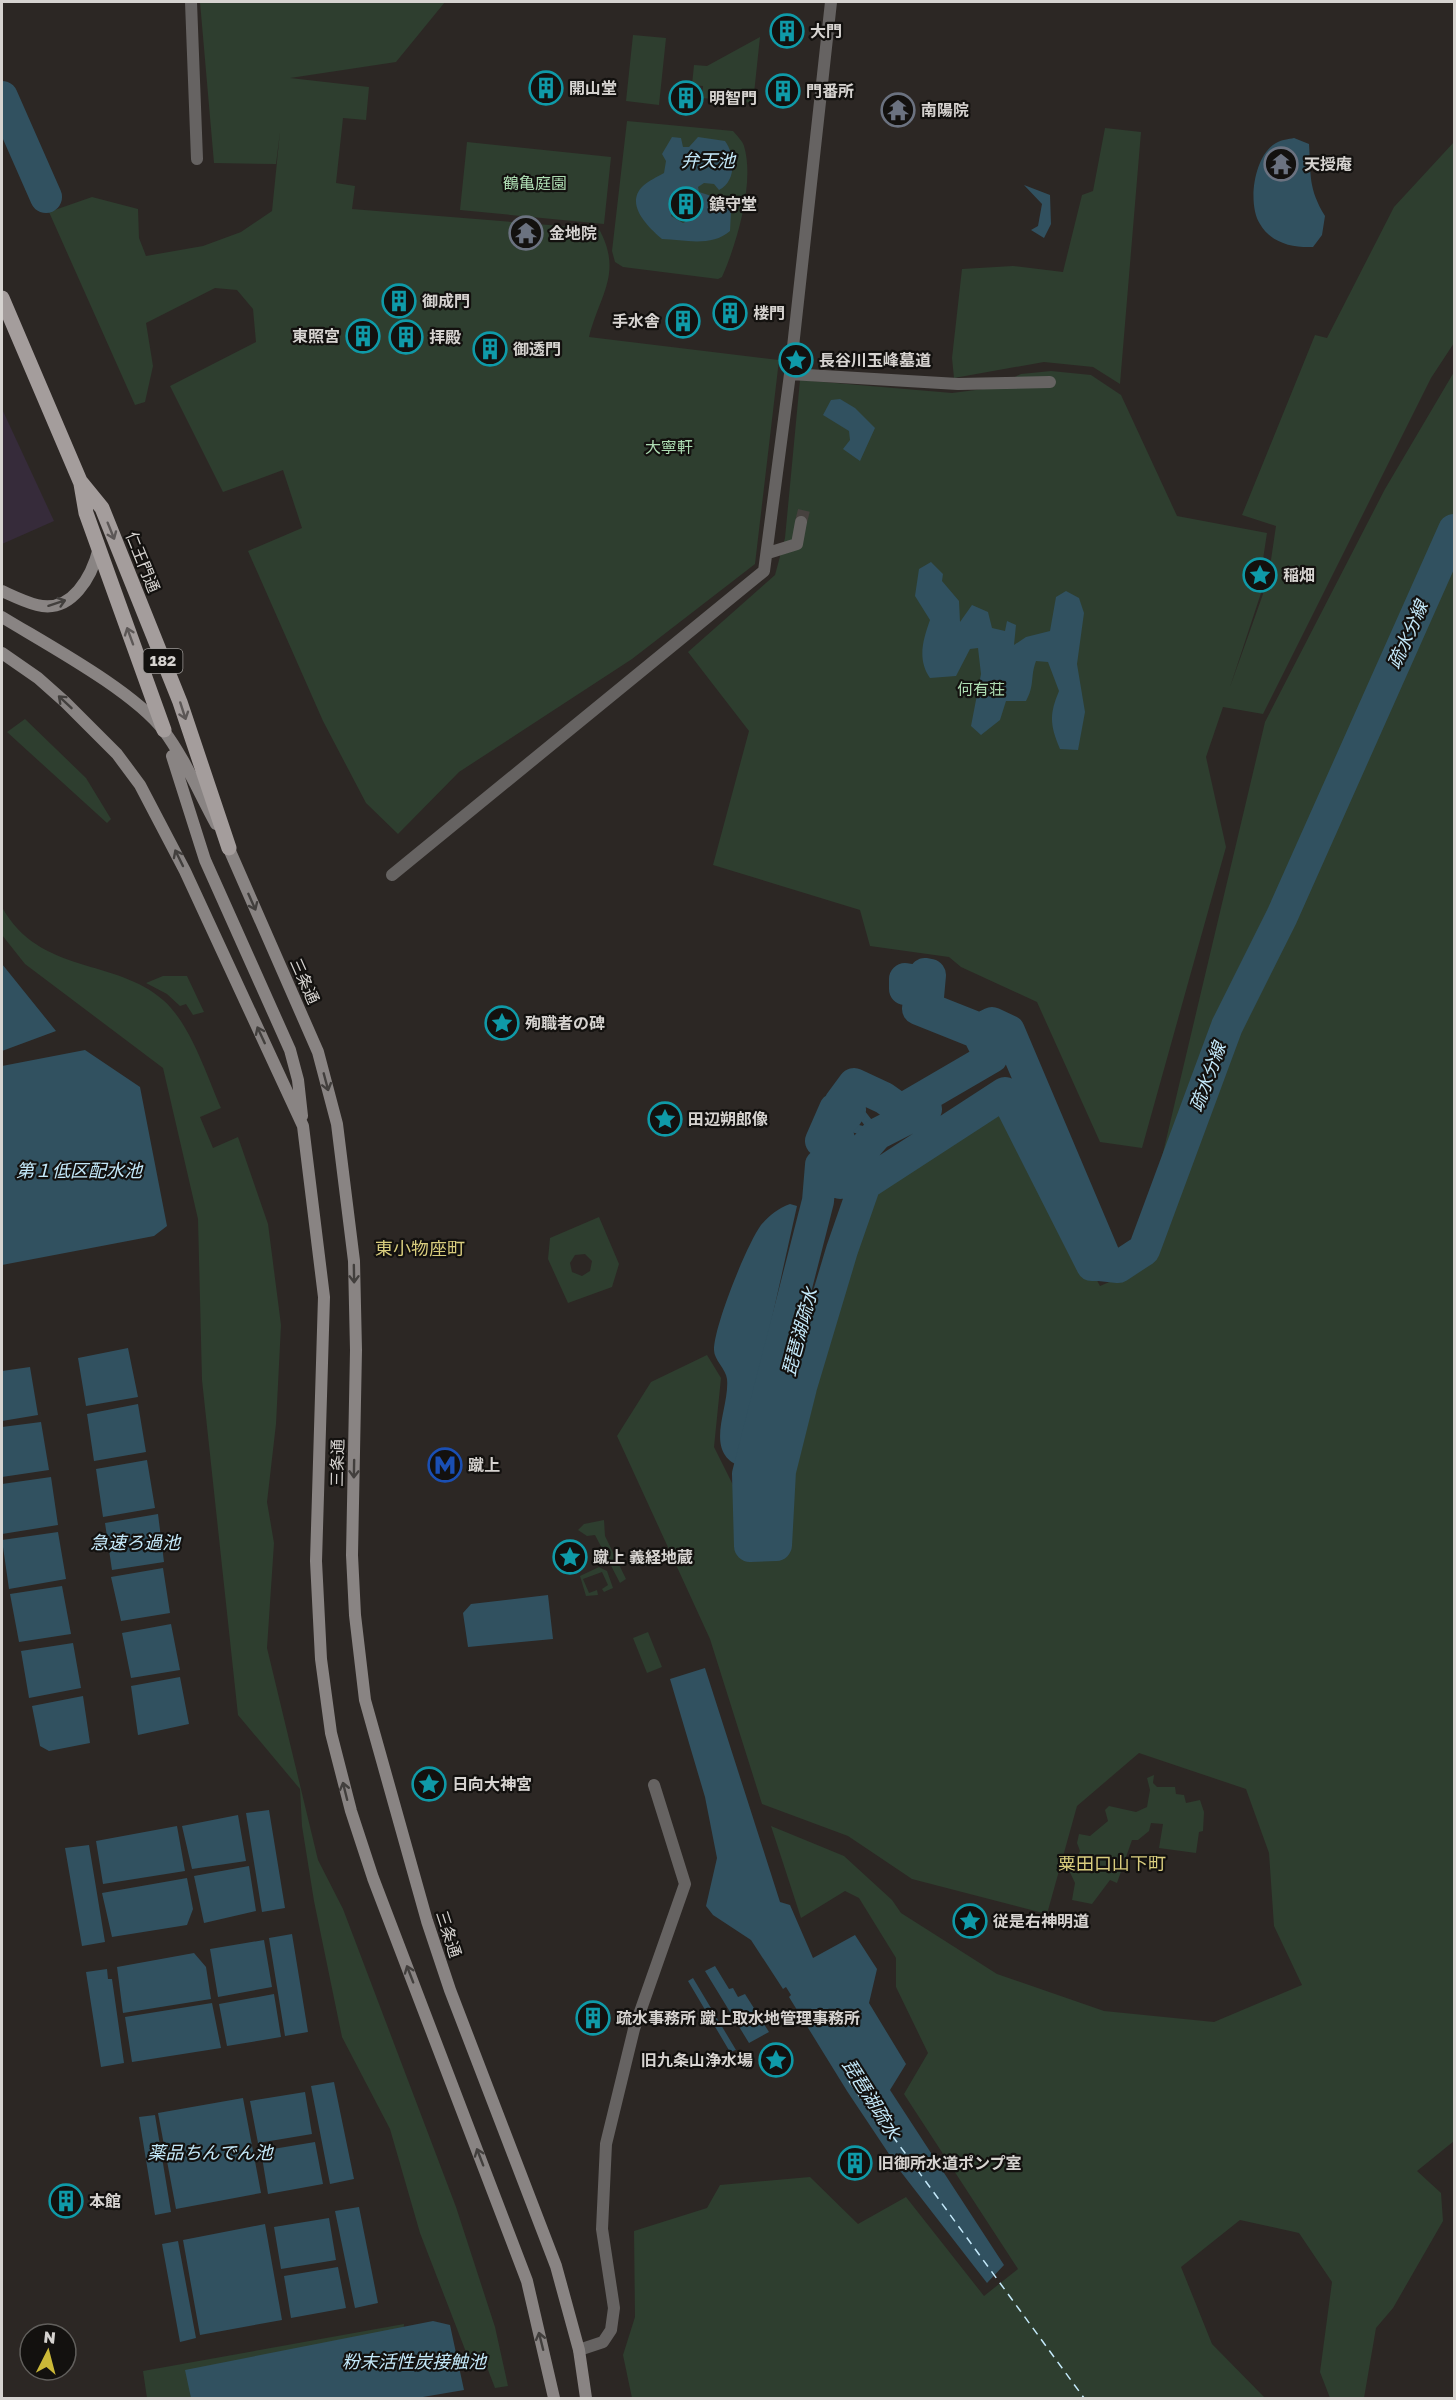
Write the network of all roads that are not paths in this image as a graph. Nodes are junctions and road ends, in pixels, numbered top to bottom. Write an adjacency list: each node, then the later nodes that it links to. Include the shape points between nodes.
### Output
1 (191, 2): 3 (street)
2 (831, 2): 5 (street)
3 (197, 159)
4 (2, 298): 7 (main road, 仁王門通 / 182)
5 (790, 374): 6 (street, via 958,384); 10 (street)
6 (1050, 382)
7 (80, 481): 9 (main road, 182); 15 (main road, 仁王門通 / 182, one-way to 15, via 102,508 180,702)
8 (801, 522): 10 (street, via 797,544)
9 (99, 548): 11 (main road, one-way to 9, via 37,605 59,604 82,588); 14 (main road, 182, one-way to 9)
10 (768, 553): 16 (street, via 764,571)
11 (2, 591)
12 (2, 617): 14 (main road, 三条通, via 106,683)
13 (2, 653): 17 (main road, 三条通, one-way to 13, via 181,862 140,784 117,753 65,702)
14 (164, 730): 15 (main road, 三条通); 17 (main road, via 205,860 290,1050)
15 (229, 848): 19 (main road, 三条通, one-way to 19, via 318,1052 337,1124 354,1261 352,1555 365,1700 442,1967 549,2245)
16 (392, 875)
17 (303, 1126): 20 (main road, 三条通, one-way to 17, via 526,2281 374,1878 351,1811 331,1733 321,1659 316,1561 324,1297)
18 (654, 1785): 19 (street, via 685,1884 634,2029 606,2144 602,2229 614,2308 611,2330 603,2342)
19 (579, 2350): 21 (main road, 三条通)
20 (554, 2398)
21 (586, 2398)

